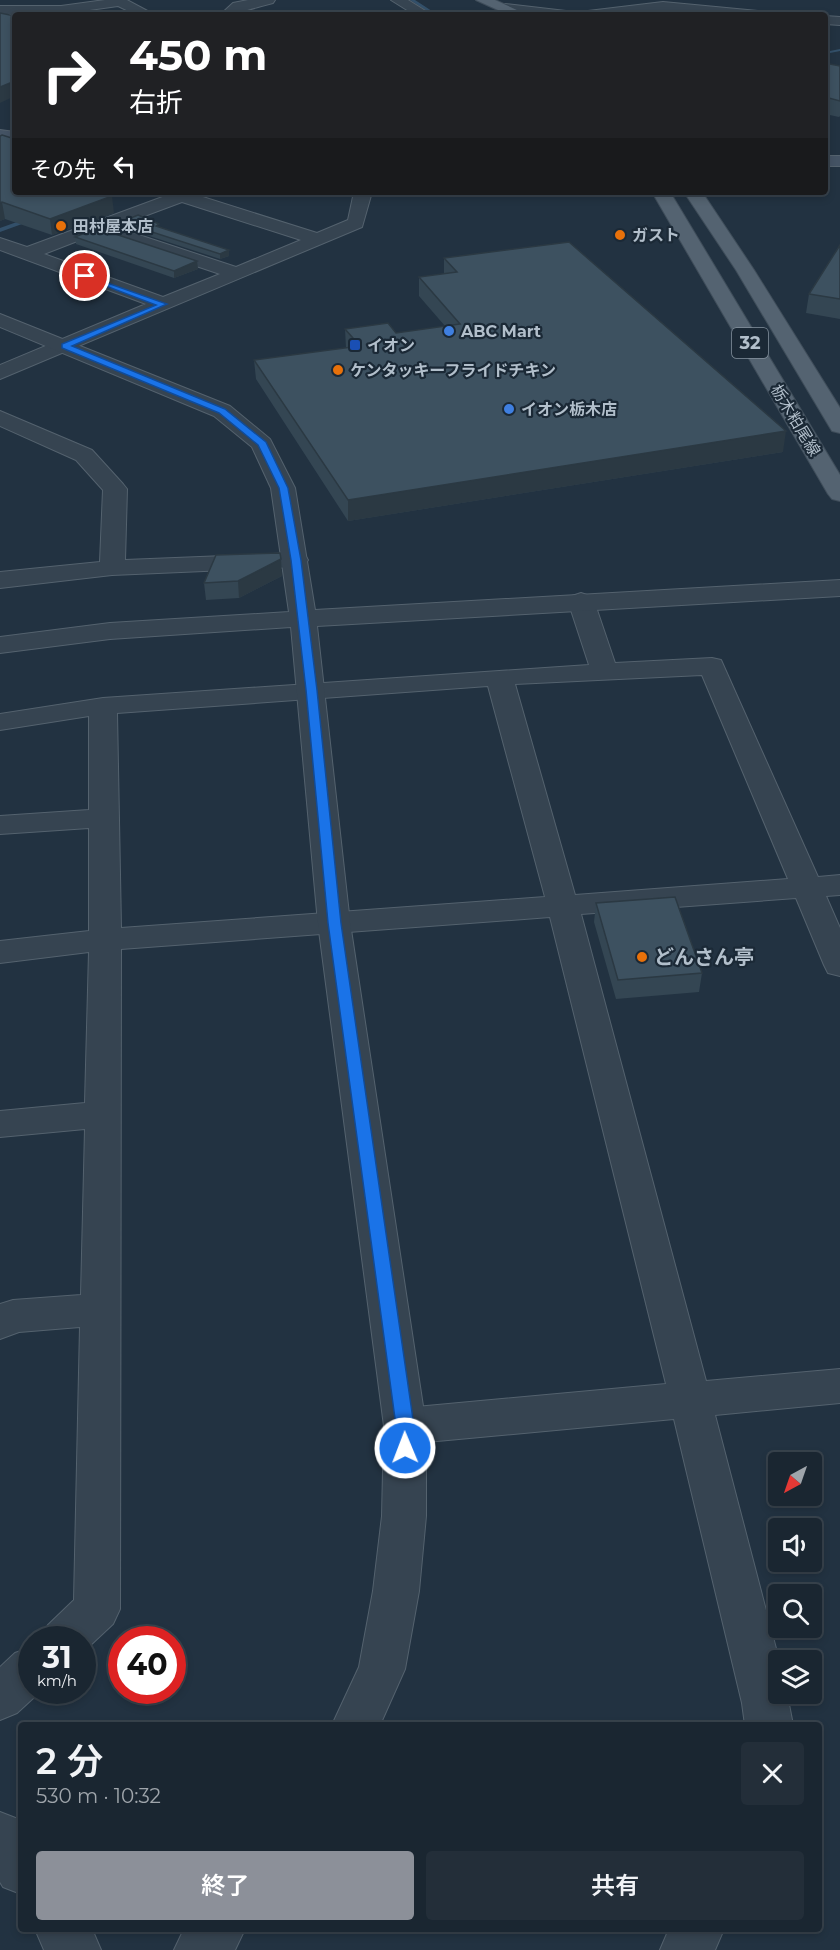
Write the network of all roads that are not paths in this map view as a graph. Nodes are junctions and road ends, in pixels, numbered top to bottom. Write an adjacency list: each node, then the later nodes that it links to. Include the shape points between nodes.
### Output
1 (268, 0): 7 (street, via 238,6)
2 (398, 0): 8 (street)
3 (483, 0): 9 (main road)
4 (122, 1): 5 (street, via 61,10); 6 (street)
5 (0, 10)
6 (142, 12)
7 (231, 12)
8 (420, 12)
9 (510, 12)
10 (613, 12): 11 (street, via 663,6)
11 (726, 12)
12 (362, 195): 16 (street, via 356,223)
13 (663, 195): 26 (main road, 栃木粕尾線 / 32)
14 (695, 195): 25 (main road, 栃木粕尾線 / 32)
15 (98, 227): 16 (street, via 181,196); 18 (street); 19 (street)
16 (318, 239): 19 (street)
17 (0, 244): 18 (street)
18 (26, 254): 20 (street)
19 (237, 273): 20 (street)
20 (163, 304): 22 (street)
21 (0, 320): 22 (street)
22 (64, 346): 23 (street); 27 (street, via 198,400 244,426 262,444 284,488)
23 (0, 372)
24 (0, 418): 28 (street, via 84,455 115,489)
25 (840, 426)
26 (840, 494)
27 (296, 560): 28 (street); 32 (street)
28 (112, 568): 29 (street)
29 (0, 580)
30 (840, 588): 31 (street)
31 (581, 601): 32 (street); 34 (street)
32 (304, 620): 33 (street, via 110,631); 36 (street)
33 (0, 645)
34 (605, 672): 35 (street); 42 (street, via 712,666)
35 (499, 677): 36 (street); 43 (street)
36 (312, 690): 37 (street); 44 (street)
37 (103, 706): 38 (street); 39 (street)
38 (0, 722)
39 (104, 818): 40 (street); 45 (street)
40 (0, 825)
41 (840, 885): 42 (street)
42 (807, 888): 43 (street); 47 (street)
43 (565, 906): 44 (street); 53 (street)
44 (334, 923): 45 (street); 54 (street)
45 (105, 940): 46 (street); 48 (street)
46 (0, 952)
47 (840, 966)
48 (103, 1114): 49 (street); 50 (street)
49 (0, 1124)
50 (101, 1310): 51 (street, via 13,1316); 55 (street, via 98,1609)
51 (0, 1323)
52 (840, 1386): 53 (street)
53 (690, 1399): 54 (street); 59 (street)
54 (405, 1426): 58 (street, via 404,1515 396,1590 382,1669)
55 (79, 1626)
56 (18, 1681): 57 (street)
57 (0, 1697)
58 (357, 1722)
59 (769, 1722)
60 (0, 1837): 61 (street)
61 (18, 1864)
62 (63, 1932): 65 (street)
63 (216, 1932): 66 (street)
64 (696, 1932): 67 (street)
65 (75, 1950)
66 (200, 1950)
67 (686, 1950)

